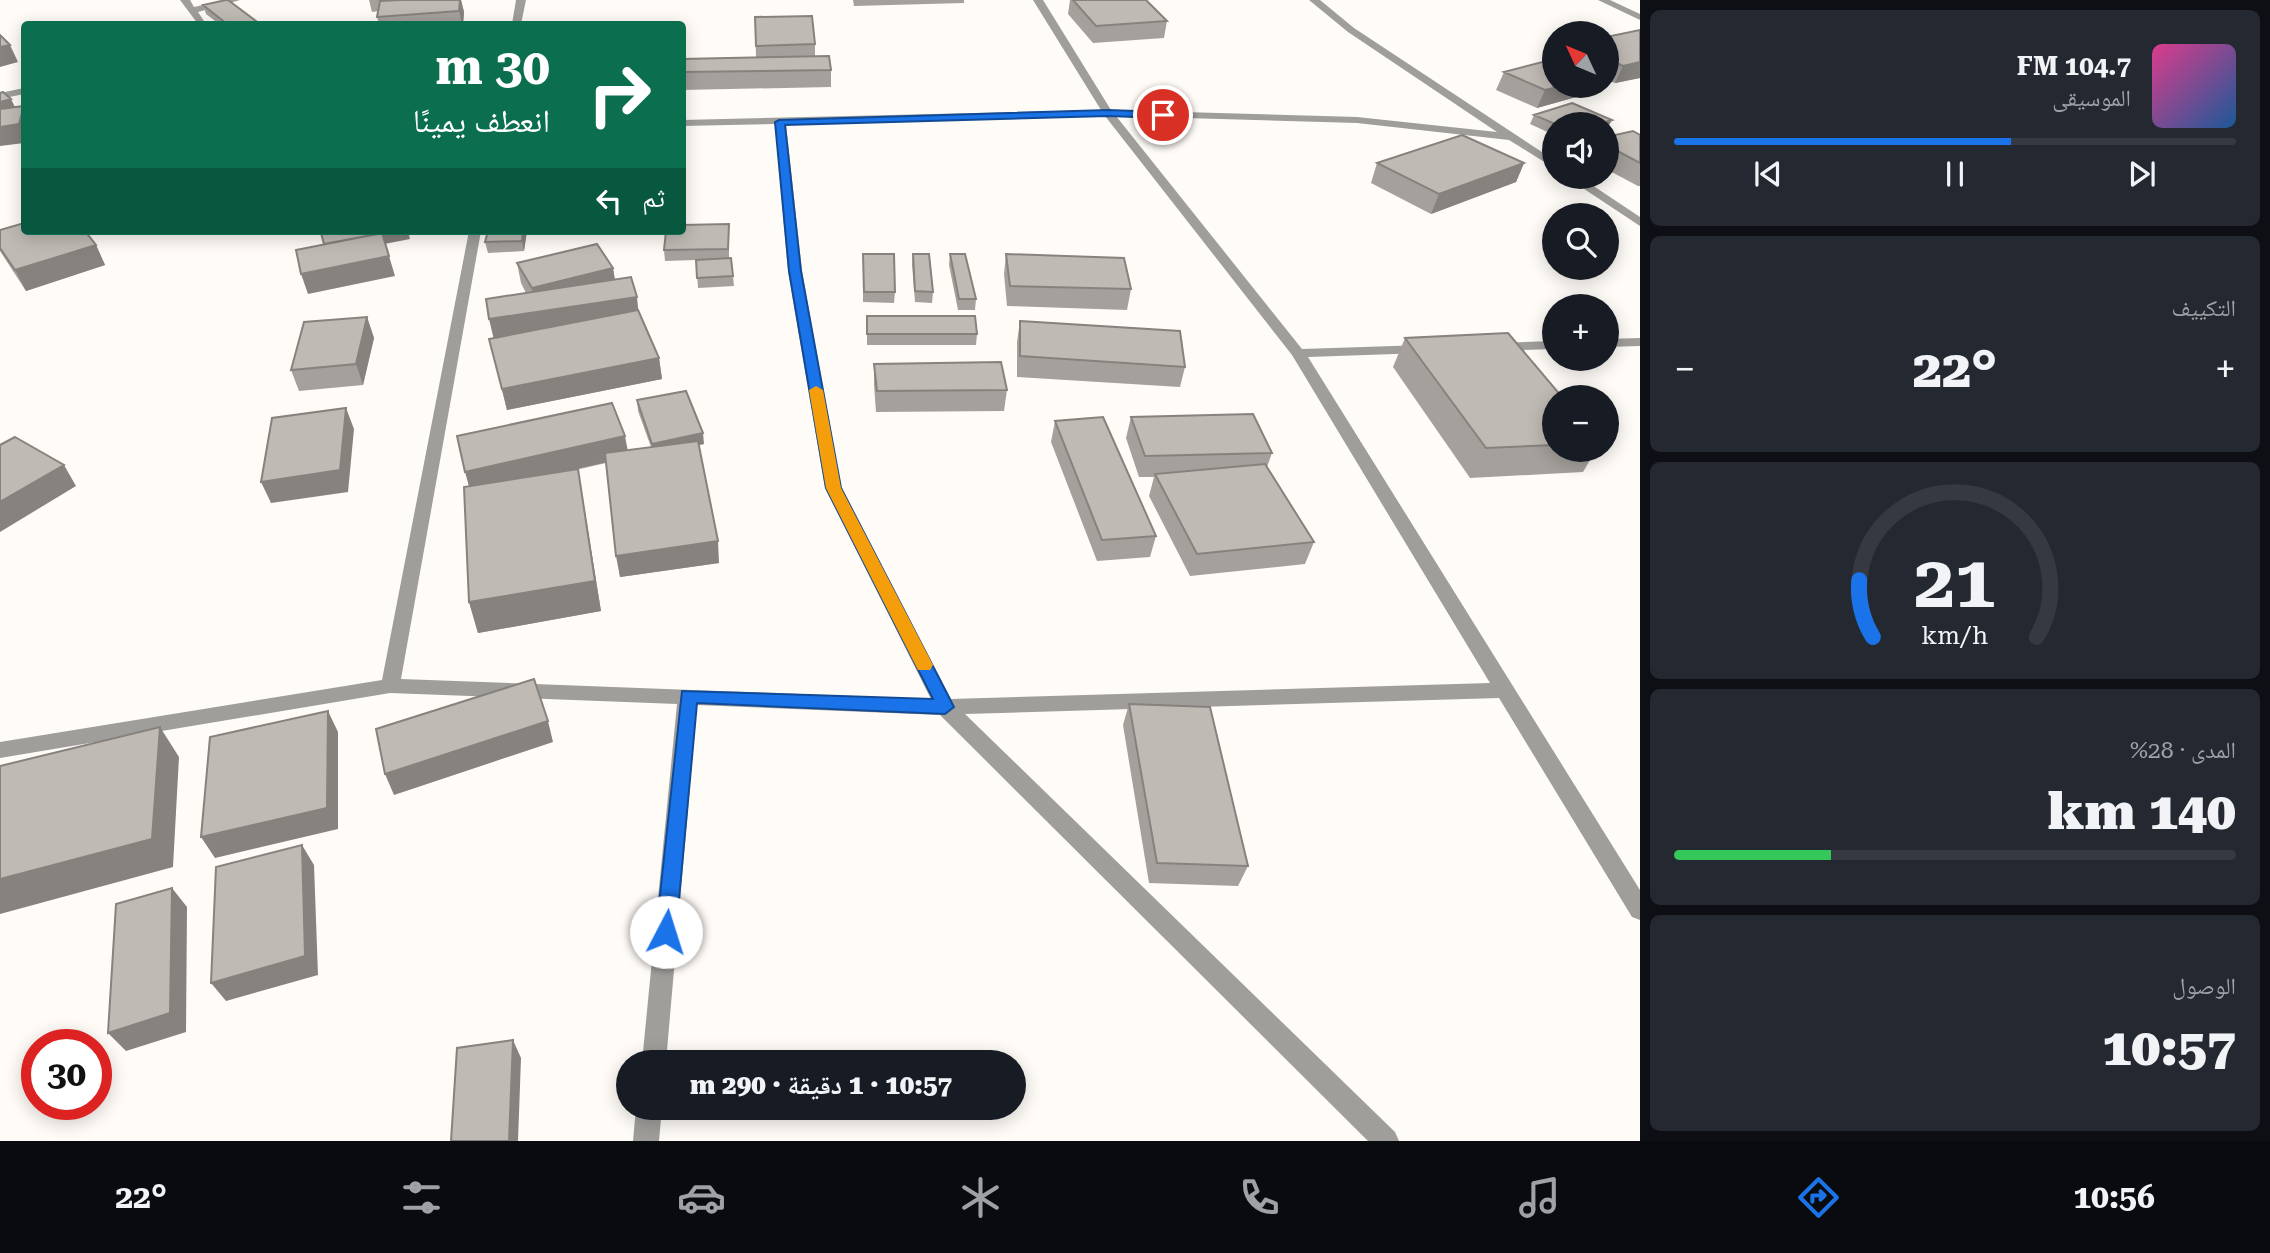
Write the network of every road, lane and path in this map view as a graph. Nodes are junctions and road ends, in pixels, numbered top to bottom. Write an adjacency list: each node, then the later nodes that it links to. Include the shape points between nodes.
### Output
1 (185, 0): 7 (street)
2 (235, 0): 7 (street)
3 (522, 0): 10 (street)
4 (1038, 0): 13 (street)
5 (1314, 0): 16 (street)
6 (1603, 0): 8 (street)
7 (193, 10): 9 (street)
8 (1640, 17)
9 (200, 21)
10 (517, 21)
11 (21, 92): 12 (street)
12 (0, 96)
13 (1108, 113): 14 (street); 16 (street, via 1357,120); 26 (street)
14 (779, 122): 15 (street); 30 (street, via 795,271 834,488)
15 (686, 123)
16 (1510, 137): 17 (street)
17 (1542, 157)
18 (1590, 189): 19 (street)
19 (1640, 222)
20 (474, 235): 27 (street)
21 (1640, 342): 22 (street)
22 (1619, 343)
23 (1542, 345): 24 (street)
24 (1473, 347)
25 (1433, 348): 26 (street)
26 (1298, 353): 28 (street)
27 (390, 686): 29 (street); 31 (street)
28 (1502, 690): 30 (street); 32 (street)
29 (688, 696): 30 (street); 33 (street)
30 (945, 707): 36 (street)
31 (0, 750)
32 (1640, 910)
33 (655, 1050)
34 (648, 1120): 35 (street)
35 (646, 1141)
36 (1386, 1141)

